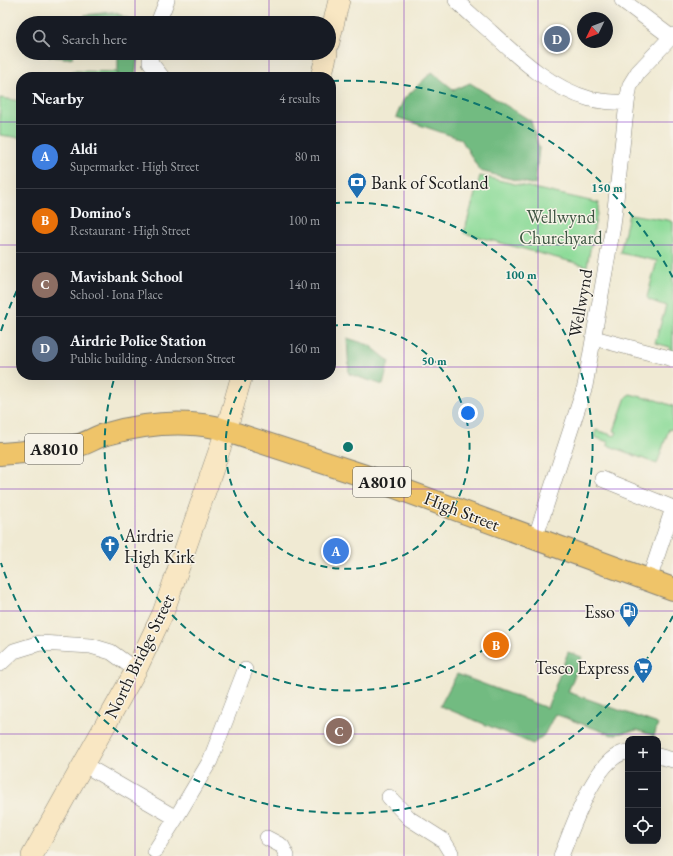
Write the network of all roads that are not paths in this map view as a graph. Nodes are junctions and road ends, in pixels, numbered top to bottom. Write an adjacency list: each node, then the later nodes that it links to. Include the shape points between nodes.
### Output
1 (167, 0): 5 (street)
2 (338, 0): 6 (main road)
3 (456, 0): 12 (street, via 525,64 548,79 590,98)
4 (622, 0): 7 (street)
5 (161, 16)
6 (335, 16)
7 (672, 36): 12 (street, Wellwynd, via 638,72 630,85)
8 (150, 60): 10 (street)
9 (325, 60): 11 (main road)
10 (158, 72)
11 (322, 72)
12 (627, 103): 13 (street, Wellwynd, via 614,226)
13 (594, 338): 14 (street); 20 (street, Wellwynd, via 585,386)
14 (673, 359)
15 (241, 380): 16 (main road, North Bridge Street)
16 (226, 430): 17 (main road, A8010, via 197,423 178,422 138,426 58,449); 20 (main road, High Street / A8010, via 365,476); 24 (main road, North Bridge Street, via 163,613)
17 (0, 454)
18 (602, 479): 19 (street)
19 (673, 508): 21 (street)
20 (535, 539): 21 (main road, High Street / A8010)
21 (649, 580): 22 (main road, High Street / A8010)
22 (673, 589)
23 (0, 664): 24 (street, via 14,652 40,643 91,646 110,652)
24 (136, 670): 29 (main road, North Bridge Street)
25 (245, 670): 31 (street, via 210,761)
26 (625, 752): 37 (street, via 607,763 593,782)
27 (661, 757): 28 (street)
28 (673, 760)
29 (83, 764): 31 (street); 34 (main road, North Bridge Street)
30 (389, 797): 36 (street, via 410,819 443,840)
31 (176, 818): 33 (street)
32 (267, 838): 35 (street, via 282,846)
33 (155, 851)
34 (32, 856)
35 (287, 856)
36 (451, 856)
37 (561, 856)

